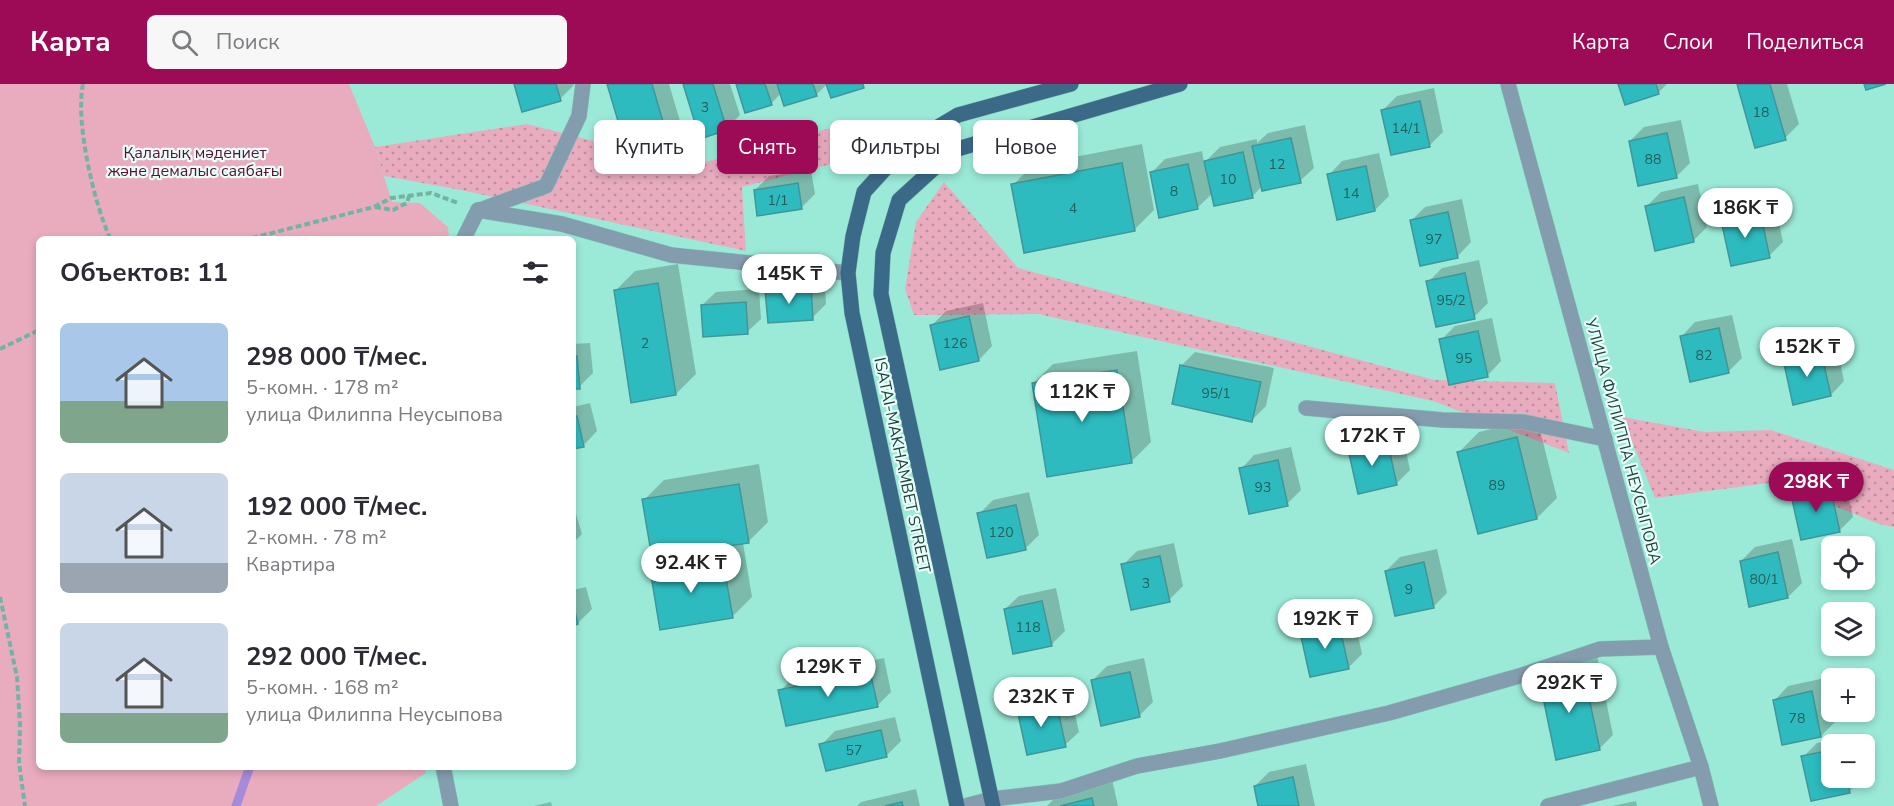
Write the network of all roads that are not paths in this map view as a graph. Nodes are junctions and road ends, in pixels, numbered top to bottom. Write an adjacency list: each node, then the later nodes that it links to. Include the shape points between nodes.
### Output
1 (583, 84): 5 (street, via 579,116 546,186)
2 (1071, 84): 7 (main road, ISATAI-MAKHAMBET STREET, via 958,115 906,146 864,192)
3 (1180, 84): 13 (main road, ISATAI-MAKHAMBET STREET, via 954,150 899,200 883,253 881,294)
4 (1508, 84): 9 (street, УЛИЦА ФИЛИППА НЕУСЫПОВА)
5 (478, 210): 6 (street); 7 (street, via 562,224 671,255)
6 (465, 236)
7 (848, 273): 15 (main road, ISATAI-MAKHAMBET STREET, via 854,325)
8 (1306, 408): 9 (street, via 1443,420 1524,422)
9 (1605, 439): 10 (street, УЛИЦА ФИЛИППА НЕУСЫПОВА)
10 (1661, 647): 11 (street, УЛИЦА ФИЛИППА НЕУСЫПОВА); 13 (street, via 1600,649 1389,713 1137,766 1060,791)
11 (1701, 767): 17 (street); 18 (street, УЛИЦА ФИЛИППА НЕУСЫПОВА)
12 (444, 770): 14 (street)
13 (992, 803): 16 (street)
14 (452, 806)
15 (957, 806)
16 (965, 806)
17 (1548, 806)
18 (1711, 806)

